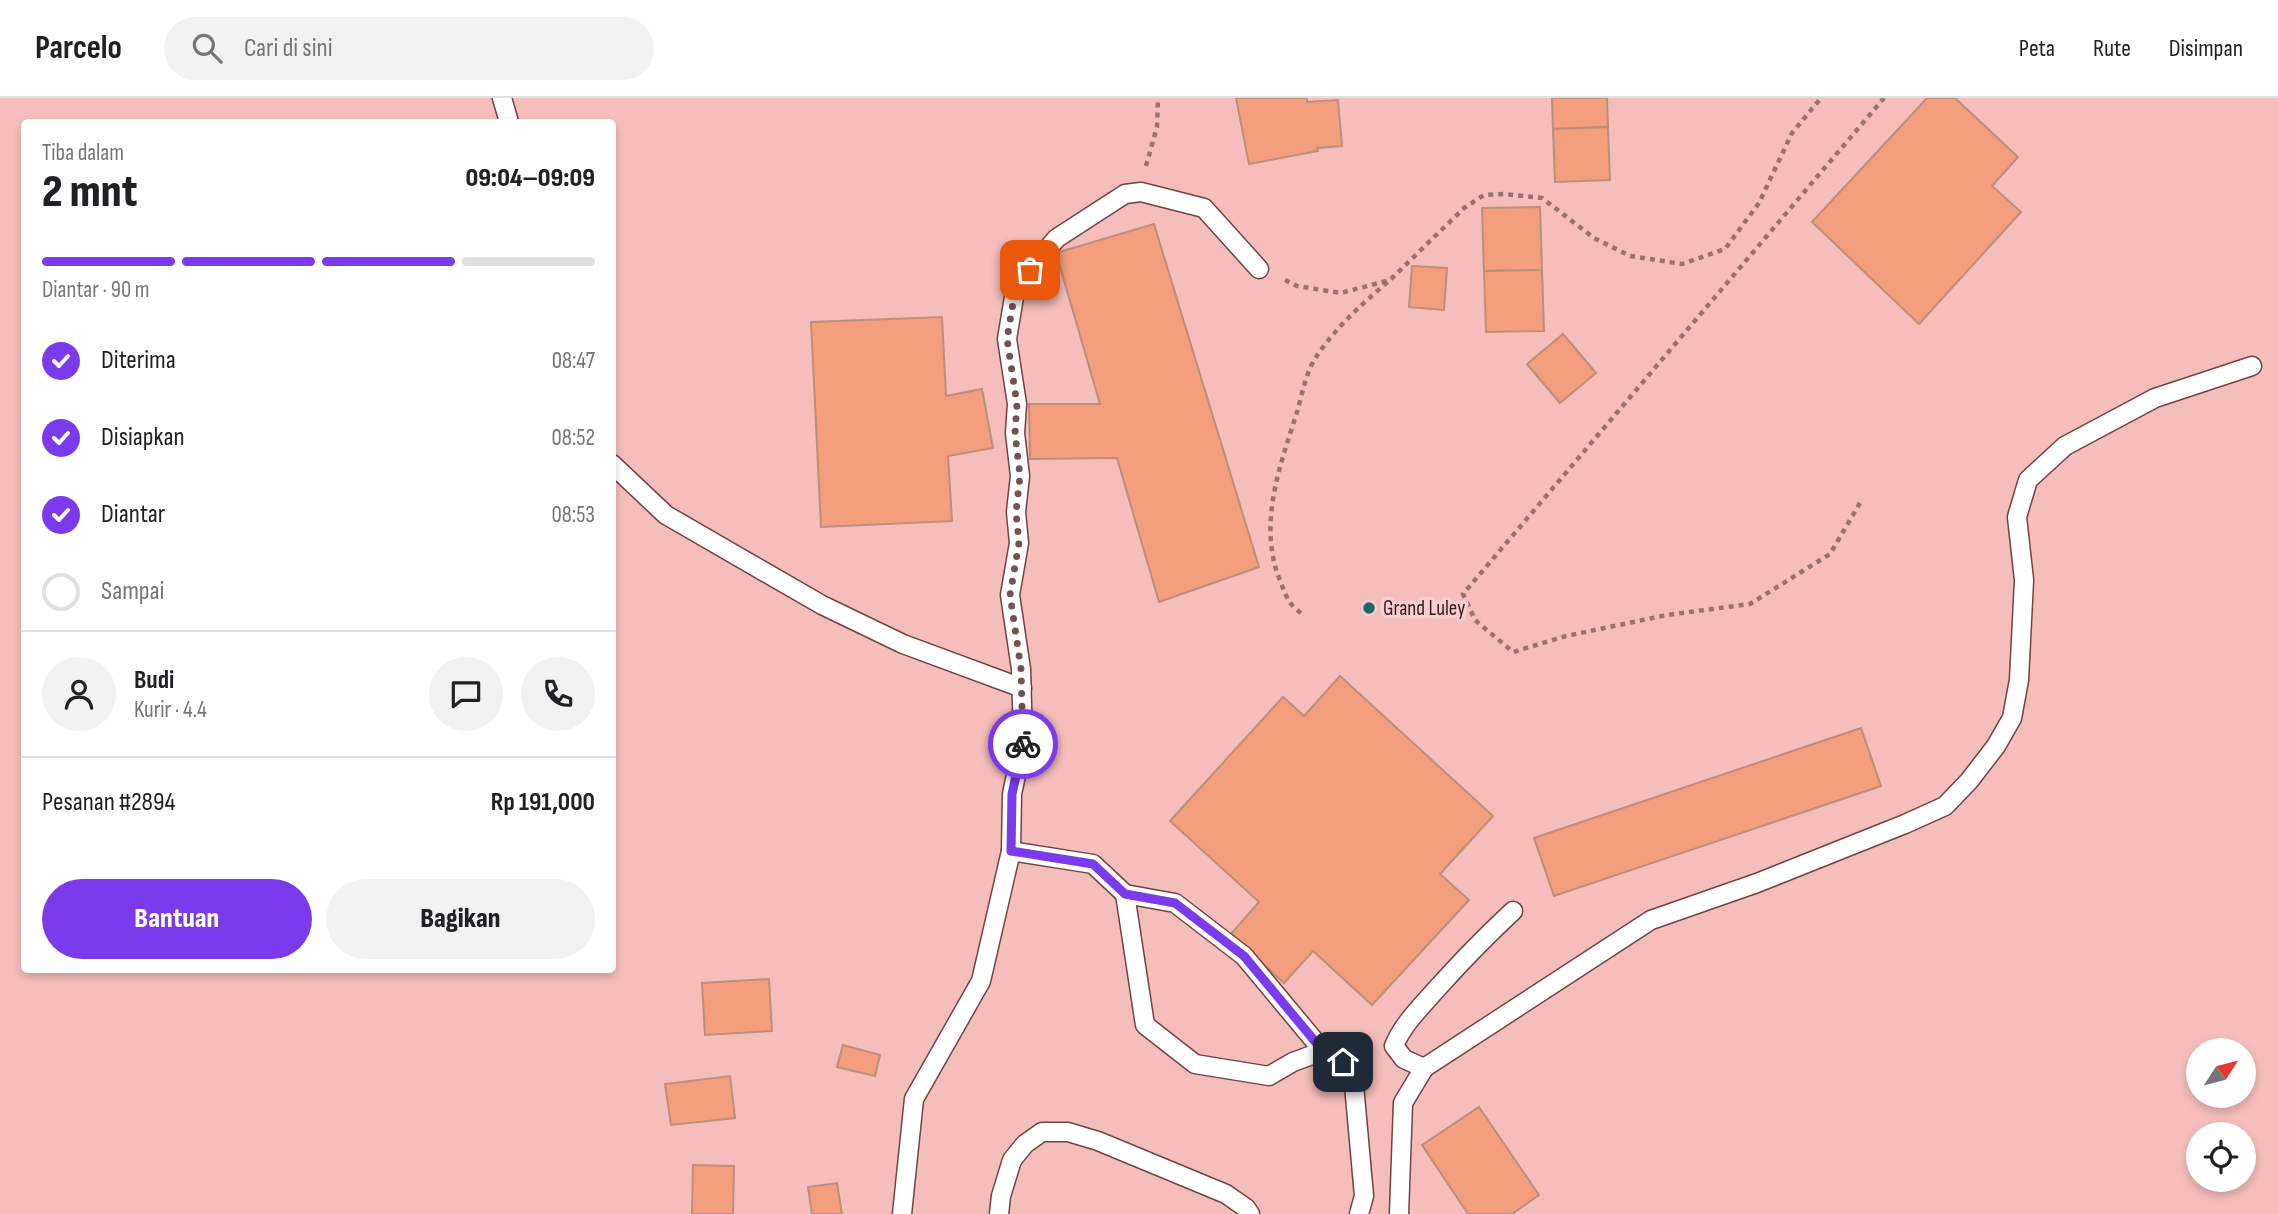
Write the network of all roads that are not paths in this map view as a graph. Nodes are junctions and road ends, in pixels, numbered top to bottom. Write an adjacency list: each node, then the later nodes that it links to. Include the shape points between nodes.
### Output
1 (502, 98): 2 (lane)
2 (508, 119)
3 (1259, 269): 6 (lane, via 1204,208 1141,192 1125,194 1057,238 1016,285 1007,339 1017,404 1019,543 1010,595)
4 (2252, 366): 11 (lane, via 2155,398 2065,446 2028,480 2017,517 2024,615 2012,718 1996,746 1945,806 1757,883 1651,919)
5 (616, 468): 6 (lane, via 666,516 822,605 903,644)
6 (1022, 688): 7 (lane, via 1023,742 1012,794)
7 (1011, 851): 8 (lane, via 1093,864); 12 (lane, via 981,981 914,1099)
8 (1125, 894): 10 (lane, via 1175,903 1244,956); 10 (lane, via 1145,1025 1195,1064 1269,1076)
9 (1513, 911): 11 (lane, via 1399,1034 1394,1046 1405,1059)
10 (1323, 1051): 15 (lane, via 1343,1062 1354,1085 1364,1196)
11 (1424, 1068): 16 (lane, via 1403,1103)
12 (902, 1214)
13 (999, 1214): 14 (lane, via 1012,1160 1025,1144 1042,1132 1068,1132 1226,1194)
14 (1250, 1214)
15 (1359, 1214)
16 (1399, 1214)

